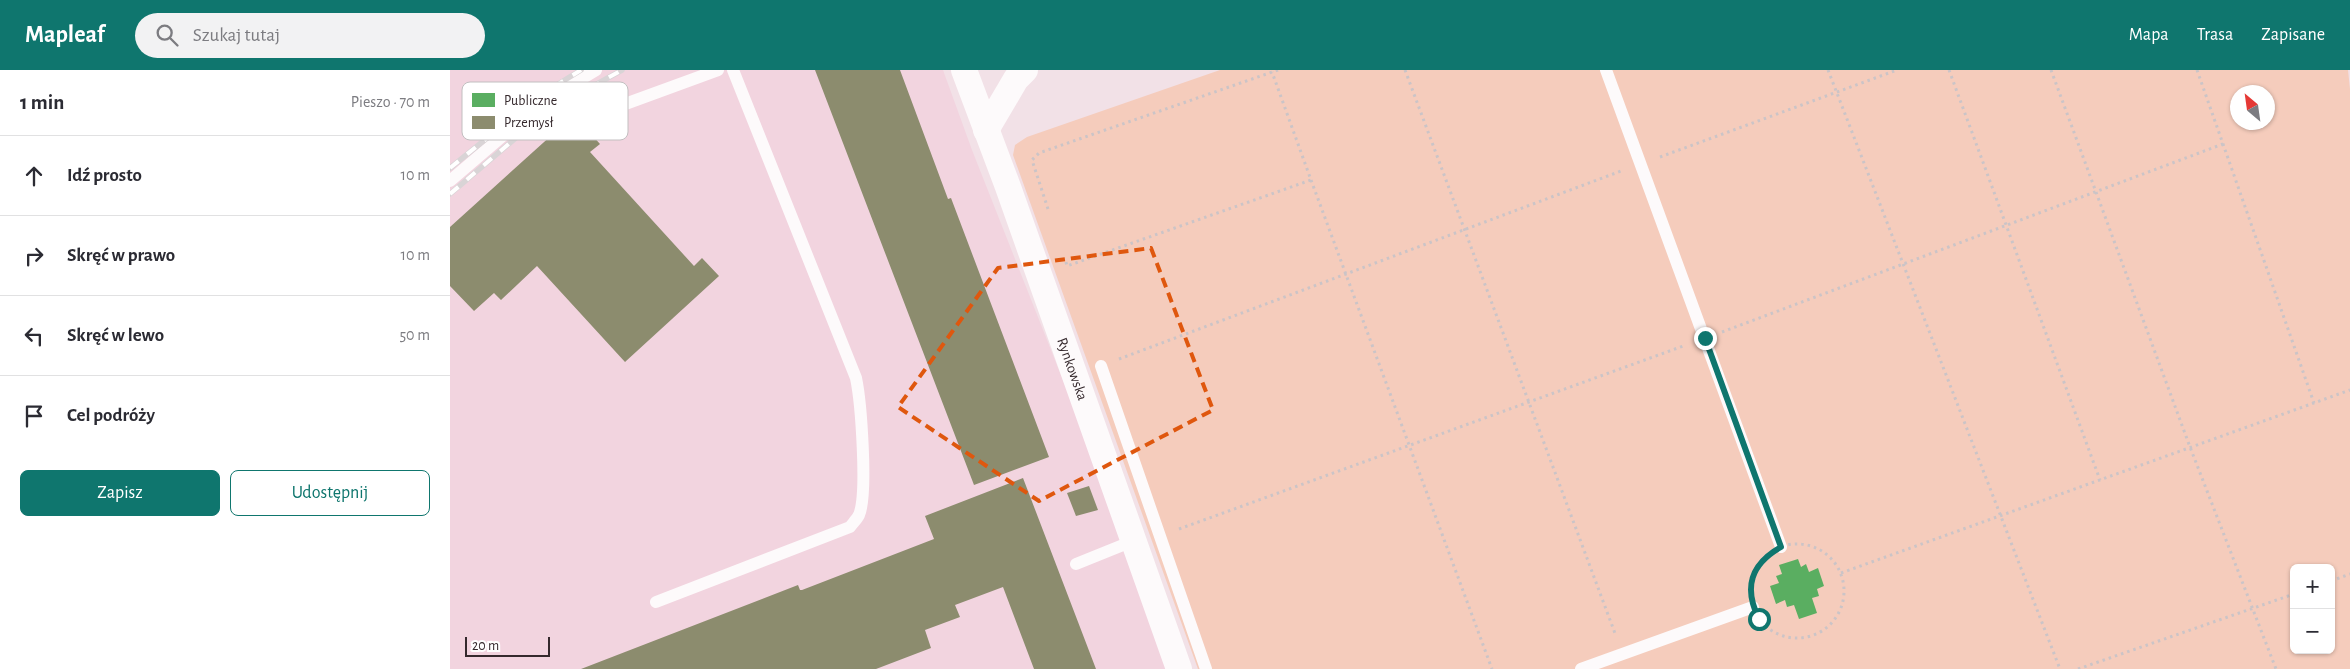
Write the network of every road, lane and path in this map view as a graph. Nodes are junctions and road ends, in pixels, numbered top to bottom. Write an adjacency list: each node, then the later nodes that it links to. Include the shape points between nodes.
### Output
1 (596, 70): 15 (lane)
2 (718, 70): 17 (lane)
3 (733, 70): 42 (lane, via 856,378 861,402 863,498 859,515 850,527)
4 (964, 70): 18 (street, Rynkowska)
5 (1025, 70): 18 (street)
6 (1278, 70): 14 (path)
7 (1405, 70): 24 (path)
8 (1606, 70): 20 (lane)
9 (1828, 70): 16 (path)
10 (1897, 70): 16 (path)
11 (1949, 70): 33 (path)
12 (2050, 70): 32 (path)
13 (2197, 70): 31 (path)
14 (1272, 72): 21 (path); 23 (path, via 1039,153 1032,160)
15 (576, 82)
16 (1837, 92): 20 (path); 34 (path)
17 (628, 103)
18 (986, 130): 35 (street, Rynkowska)
19 (498, 140): 22 (lane)
20 (1641, 164): 24 (path); 36 (lane)
21 (1311, 180): 26 (path); 28 (path)
22 (450, 181)
23 (1049, 214)
24 (1464, 229): 28 (path); 45 (path)
25 (1064, 257): 26 (path)
26 (1067, 266): 27 (path)
27 (1070, 275)
28 (1347, 275): 29 (path); 48 (path)
29 (1101, 366): 47 (lane)
30 (2350, 390): 31 (path)
31 (2314, 403): 32 (path)
32 (2190, 447): 33 (path); 44 (path)
33 (2100, 480): 34 (path)
34 (2002, 515): 38 (path); 50 (path)
35 (1133, 541): 37 (lane); 46 (street, Rynkowska)
36 (1781, 547): 38 (path, via 1795,544 1816,548 1833,560); 43 (path, via 1758,565 1750,592)
37 (1076, 564)
38 (1841, 573): 43 (path, via 1844,584 1842,608 1828,628 1817,634 1805,638 1779,634 1759,619)
39 (2350, 574): 40 (path)
40 (2335, 580)
41 (2290, 595): 44 (path)
42 (656, 602)
43 (1753, 607): 45 (lane)
44 (2252, 608): 51 (path); 52 (path)
45 (1622, 654): 49 (lane)
46 (1179, 669)
47 (1206, 669)
48 (1492, 669)
49 (1581, 669)
50 (2060, 669)
51 (2078, 669)
52 (2276, 669)

